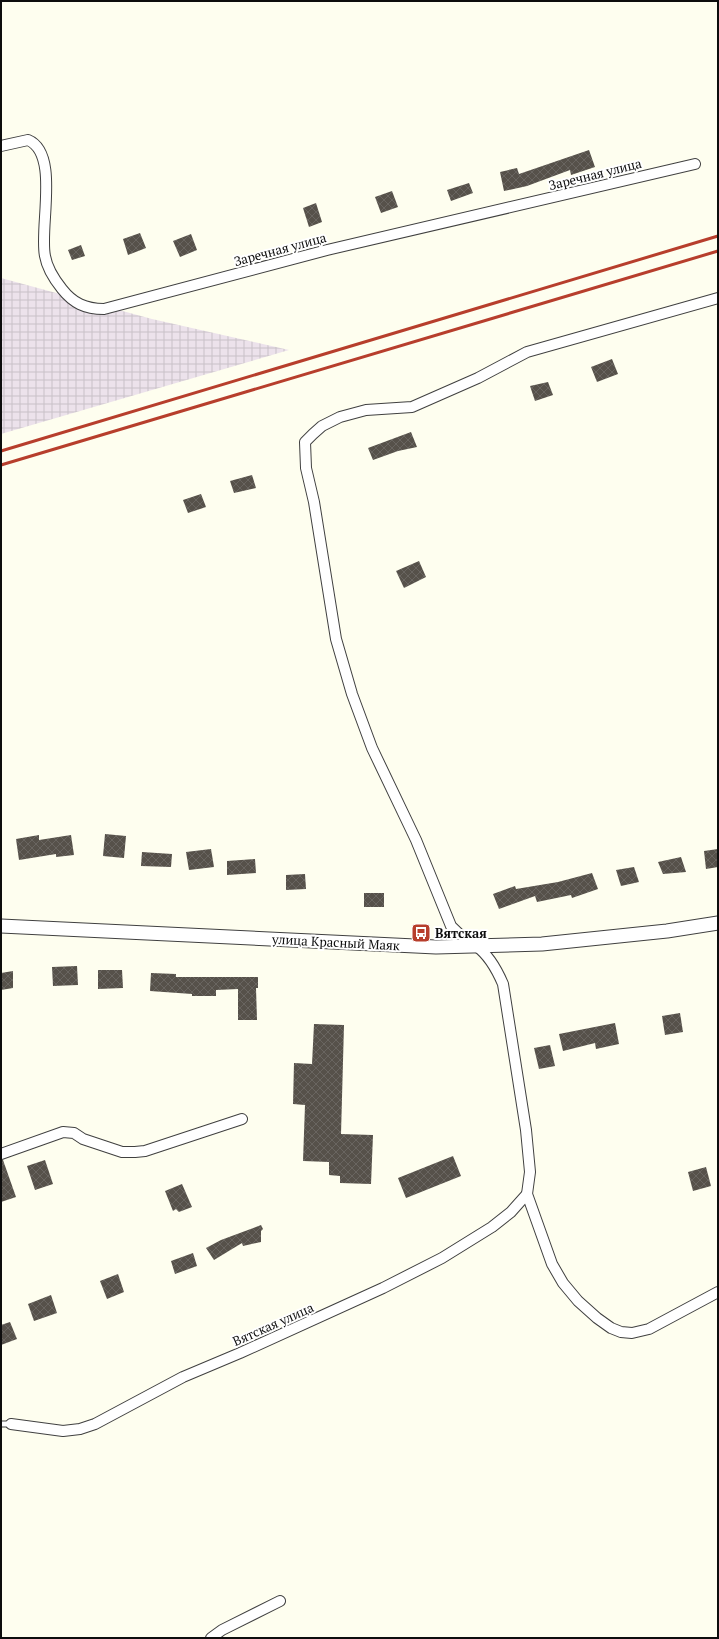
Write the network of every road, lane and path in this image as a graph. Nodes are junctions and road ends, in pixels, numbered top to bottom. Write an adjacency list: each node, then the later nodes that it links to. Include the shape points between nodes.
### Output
1 (1, 146): 2 (street, Заречная улица, via 28,140 42,153 45,164 44,246 47,264 56,282 70,299 79,305 96,309 327,250)
2 (695, 164)
3 (718, 298): 6 (street, via 527,352 478,378 412,407 366,410 340,417 322,426 305,442 306,468 314,502 336,639 352,694 372,748 416,840 451,926 459,936)
4 (718, 923): 6 (street, улица Красный Маяк, via 542,944)
5 (1, 926): 6 (street, улица Красный Маяк, via 436,947)
6 (477, 946): 9 (street, via 490,960 502,984 526,1130 530,1172)
7 (242, 1119): 8 (street, via 145,1151 122,1152 83,1139 74,1133 63,1132)
8 (1, 1154)
9 (527, 1194): 10 (street, via 552,1264 563,1283 578,1301 611,1328 632,1333 649,1329); 11 (street, Вятская улица, via 511,1212 492,1227 442,1258 240,1354 184,1377 95,1424 63,1431)
10 (718, 1292)
11 (6, 1424)
12 (280, 1601): 13 (street)
13 (211, 1638)

